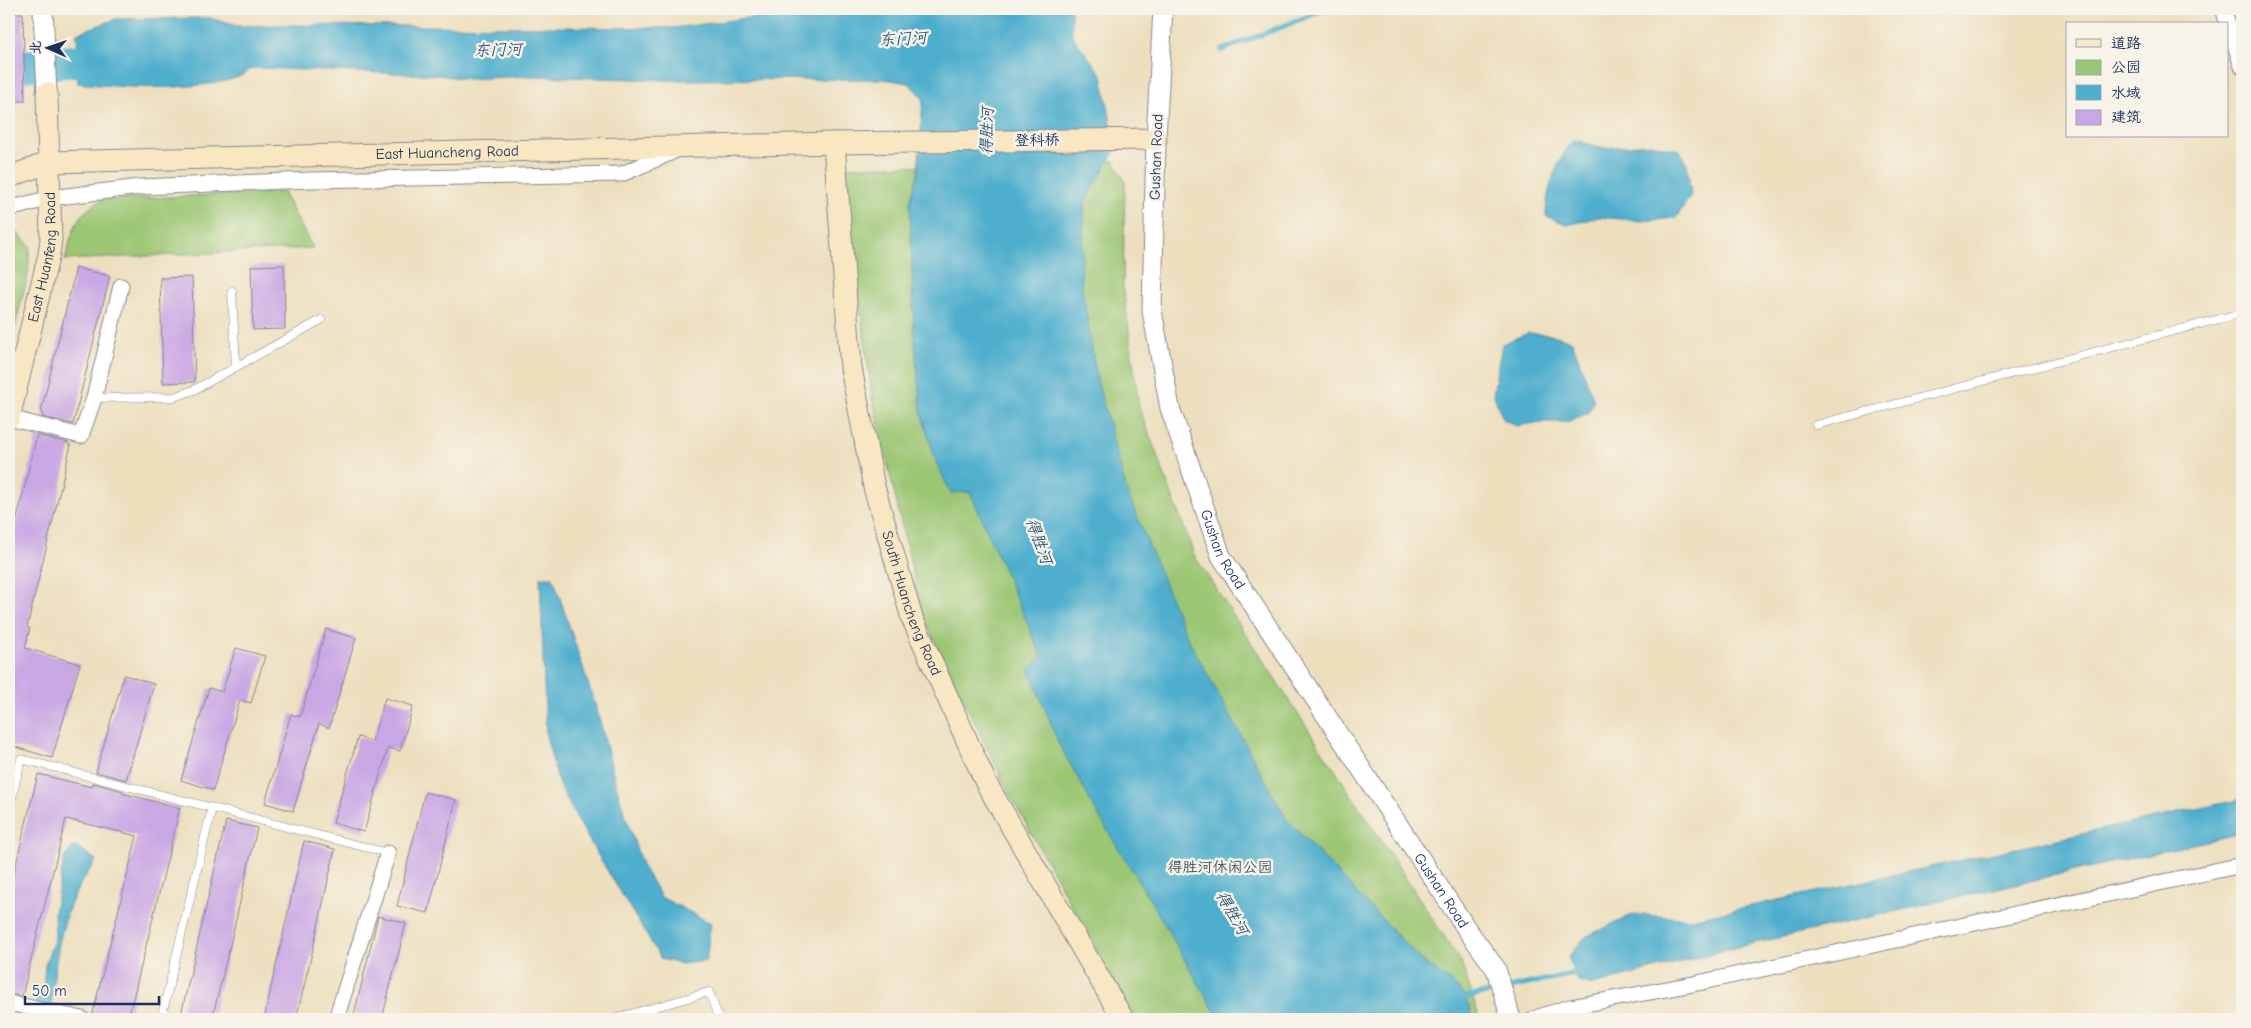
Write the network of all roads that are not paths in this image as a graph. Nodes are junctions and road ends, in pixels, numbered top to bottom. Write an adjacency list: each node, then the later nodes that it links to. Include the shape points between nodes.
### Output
1 (1163, 9): 8 (street, Gushan Road)
2 (2223, 9): 4 (street)
3 (43, 12): 7 (street)
4 (2227, 22)
5 (2228, 24): 6 (street)
6 (2242, 66)
7 (47, 93): 12 (main road, East Huanfeng Road)
8 (1156, 139): 9 (main road, 登科桥); 35 (street, Gushan Road, via 1152,311 1170,408 1221,556 1462,923 1496,969)
9 (888, 142): 10 (main road, East Huancheng Road)
10 (834, 143): 11 (main road, East Huancheng Road); 34 (main road, South Huancheng Road, via 850,368 874,487 912,618 986,783)
11 (685, 147): 12 (main road, East Huancheng Road); 14 (street, via 622,174 140,187)
12 (50, 162): 13 (main road, East Huancheng Road); 14 (main road, East Huanfeng Road)
13 (9, 177)
14 (50, 198): 15 (street); 22 (main road, East Huanfeng Road, via 49,254)
15 (9, 209)
16 (121, 286): 21 (street)
17 (232, 291): 20 (lane)
18 (2242, 313): 23 (lane)
19 (321, 320): 20 (lane)
20 (236, 367): 21 (lane, via 174,398)
21 (94, 398): 22 (street, via 81,436)
22 (9, 418)
23 (1816, 425)
24 (212, 808): 25 (lane, via 21,759); 26 (lane); 30 (lane)
25 (9, 810)
26 (388, 853): 31 (street)
27 (2242, 865): 36 (street, via 1712,980 1570,1007)
28 (10, 1008): 29 (street)
29 (82, 1019)
30 (161, 1019)
31 (336, 1019)
32 (613, 1019): 33 (lane, via 709,992)
33 (719, 1019)
34 (1123, 1019)
35 (1511, 1019)
36 (1533, 1019)

